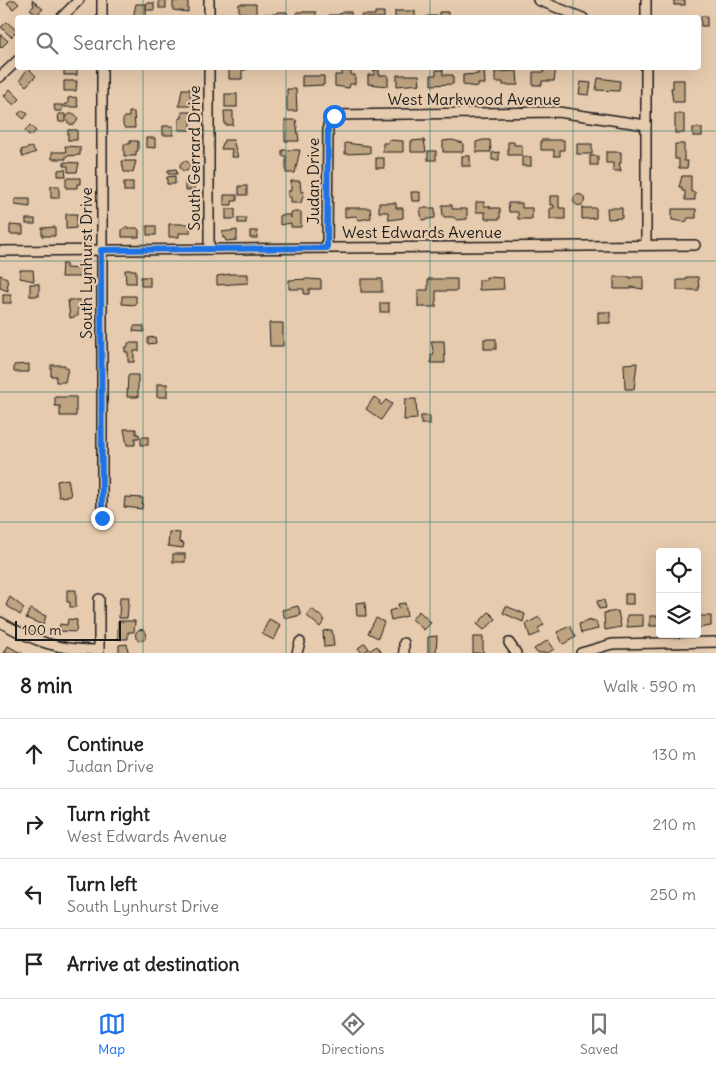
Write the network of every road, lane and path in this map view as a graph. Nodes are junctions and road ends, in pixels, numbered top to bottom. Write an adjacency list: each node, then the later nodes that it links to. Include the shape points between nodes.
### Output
1 (79, 0): 6 (street)
2 (102, 0): 7 (street)
3 (209, 0): 8 (street)
4 (538, 0): 9 (street)
5 (646, 0): 10 (street)
6 (64, 15)
7 (102, 15)
8 (209, 15)
9 (576, 15)
10 (646, 15)
11 (15, 63): 15 (street)
12 (102, 70): 22 (street, South Lynhurst Drive)
13 (209, 70): 21 (street, South Gerrard Drive)
14 (646, 70): 17 (street)
15 (0, 77)
16 (332, 117): 17 (street, West Markwood Avenue, via 338,114 558,112); 20 (street, Judan Drive, via 328,125)
17 (646, 125): 19 (street)
18 (695, 245): 19 (street, West Edwards Avenue)
19 (646, 246): 20 (street, West Edwards Avenue)
20 (327, 248): 21 (street, West Edwards Avenue)
21 (209, 249): 22 (street, West Edwards Avenue)
22 (101, 250): 23 (street, West Edwards Avenue); 24 (street, South Lynhurst Drive)
23 (0, 251)
24 (102, 518)
25 (99, 599): 31 (street)
26 (0, 622): 31 (street, via 49,646)
27 (300, 642): 32 (street)
28 (404, 642): 33 (street)
29 (509, 642): 34 (street)
30 (716, 642): 35 (street, via 612,644)
31 (99, 652)
32 (297, 653)
33 (404, 653)
34 (516, 653)
35 (581, 653)

